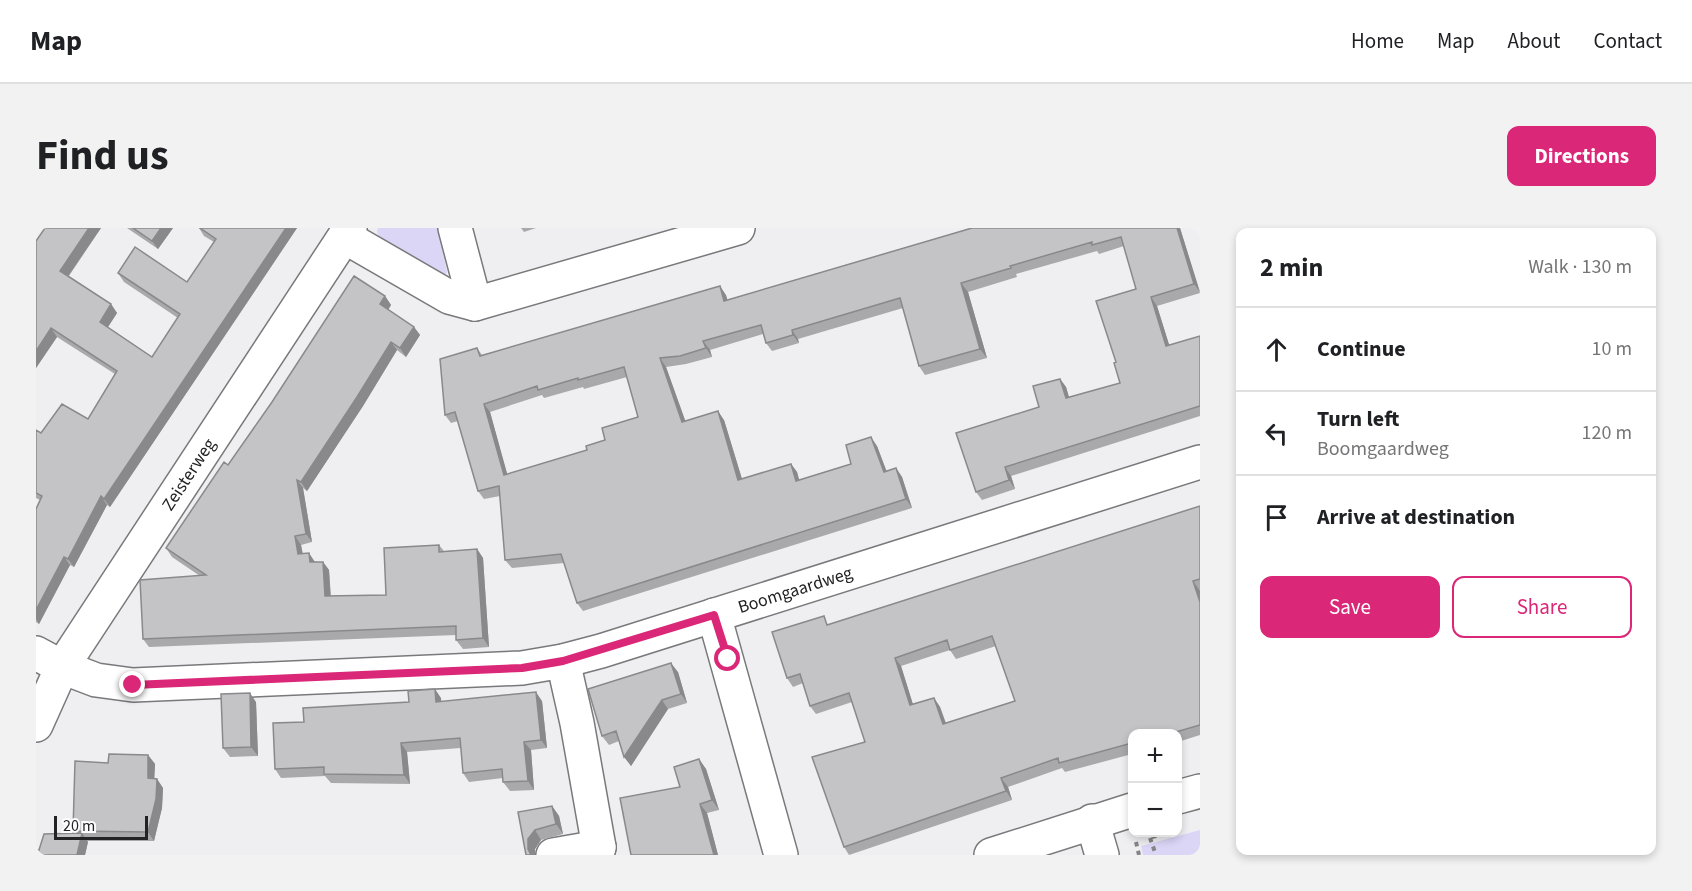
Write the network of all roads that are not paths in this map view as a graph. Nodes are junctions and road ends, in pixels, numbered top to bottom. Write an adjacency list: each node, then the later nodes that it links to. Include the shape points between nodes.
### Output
1 (455, 228): 4 (street)
2 (738, 228): 4 (street)
3 (348, 233): 4 (street, via 449,297); 7 (street, Zeisterweg)
4 (475, 304)
5 (1200, 462): 6 (street, Boomgaardweg)
6 (714, 615): 8 (street, Boomgaardweg); 16 (street)
7 (49, 660): 8 (street, Boomgaardweg, via 96,680 133,685 522,668); 9 (street, Zeisterweg)
8 (563, 661): 14 (street)
9 (36, 725)
10 (1200, 791): 11 (street)
11 (1182, 796)
12 (1128, 811): 13 (street)
13 (1092, 821): 17 (street); 18 (street)
14 (598, 851): 15 (street)
15 (553, 855)
16 (782, 855)
17 (991, 855)
18 (1102, 855)

